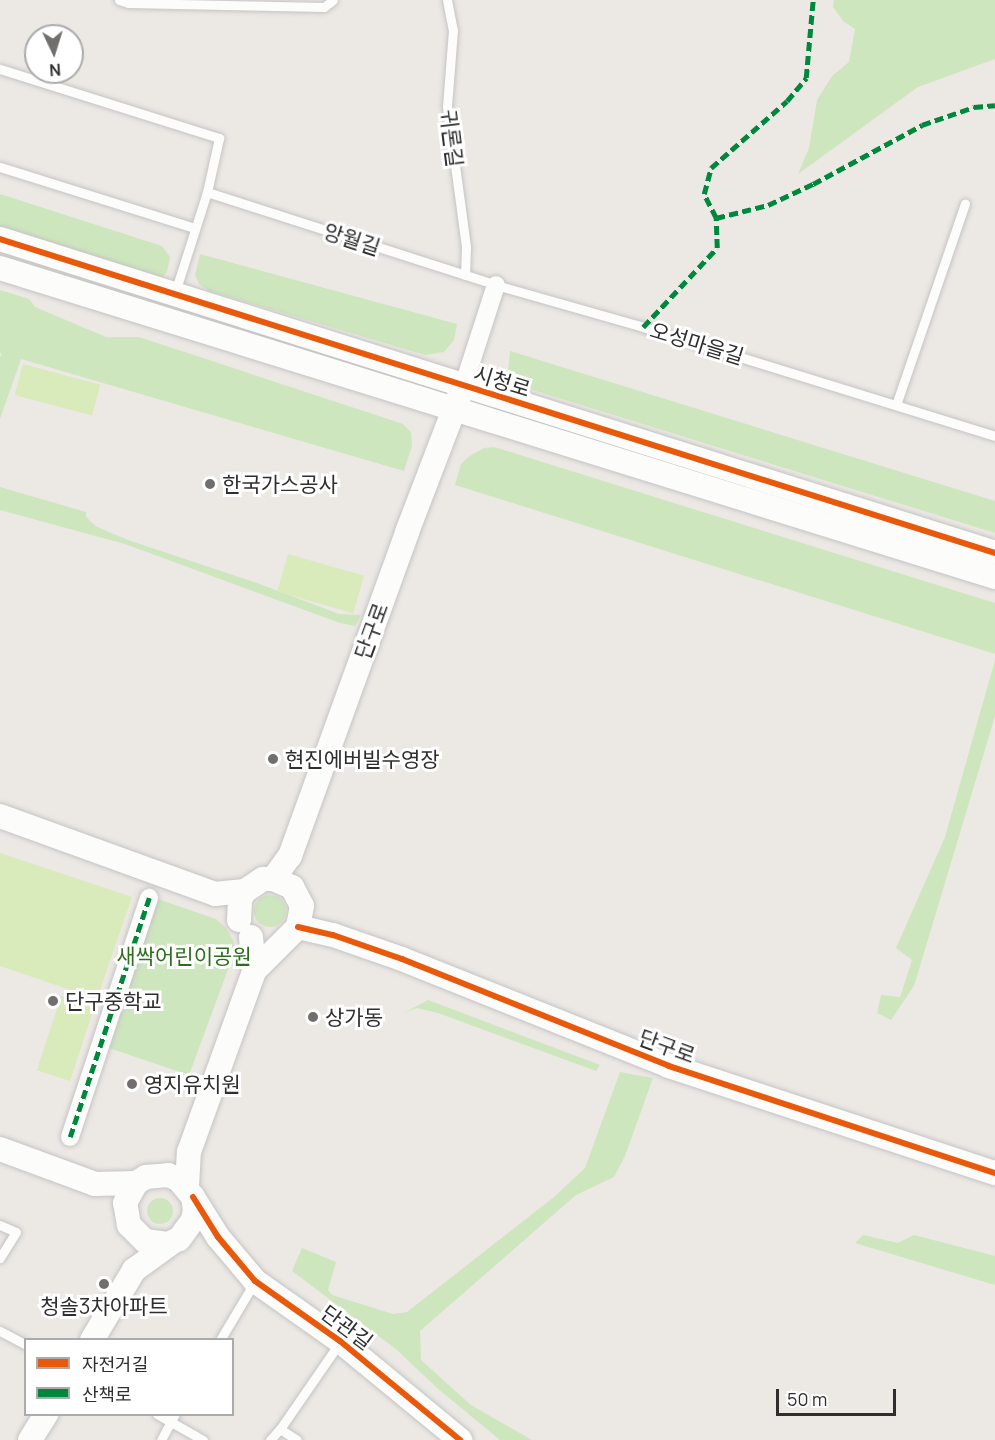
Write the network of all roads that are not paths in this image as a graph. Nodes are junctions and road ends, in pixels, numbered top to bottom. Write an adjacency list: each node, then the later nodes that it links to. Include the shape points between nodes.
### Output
1 (119, 0): 2 (lane, via 324,7)
2 (333, 0)
3 (447, 0): 11 (lane, 귀론길, via 453,30 447,106 466,247)
4 (0, 69): 6 (lane, via 219,138)
5 (0, 167): 8 (lane)
6 (207, 192): 8 (lane); 11 (lane, 앙월길)
7 (965, 203): 15 (lane)
8 (195, 228): 13 (lane)
9 (0, 239): 13 (street, 시청로)
10 (0, 268): 14 (street, 시청로)
11 (465, 275): 12 (lane, 앙월길)
12 (496, 285): 14 (street, 단구로); 15 (lane, 오성마을길)
13 (175, 295): 14 (street, 시청로)
14 (459, 397): 17 (street, 시청로); 18 (street, 시청로); 23 (street, 단구로, via 290,856)
15 (896, 405): 16 (lane, 오성마을길)
16 (995, 436)
17 (995, 553)
18 (995, 577)
19 (0, 816): 21 (street)
20 (245, 891): 21 (street); 23 (street, via 263,879); 24 (street, via 238,910)
21 (215, 894): 24 (street)
22 (149, 898): 26 (street)
23 (290, 908): 24 (street, 단구로, via 271,943); 25 (street); 29 (street, 단구로, via 333,935 669,1066)
24 (245, 928): 25 (street)
25 (254, 970): 28 (street)
26 (70, 1137)
27 (0, 1149): 31 (street)
28 (189, 1152): 30 (street); 32 (street)
29 (995, 1173)
30 (146, 1179): 31 (street); 32 (street, via 174,1178); 33 (street, via 125,1203)
31 (94, 1184): 33 (street)
32 (190, 1192): 35 (street, 단관길); 36 (street, via 195,1209 193,1221)
33 (130, 1224): 36 (street, via 155,1244); 38 (street)
34 (0, 1225): 37 (lane, via 16,1232)
35 (218, 1237): 36 (street); 39 (street, 단관길)
36 (173, 1241): 38 (street)
37 (0, 1258)
38 (134, 1270): 41 (street)
39 (255, 1281): 42 (lane); 43 (street, 단관길)
40 (0, 1331): 44 (lane)
41 (93, 1338)
42 (221, 1338)
43 (340, 1341): 47 (lane, 단관길); 53 (street, 단관길)
44 (24, 1344)
45 (45, 1416): 48 (street)
46 (173, 1418): 49 (lane); 50 (lane)
47 (280, 1428): 51 (lane, 단관길); 52 (lane)
48 (30, 1440)
49 (160, 1440)
50 (203, 1440)
51 (270, 1440)
52 (297, 1440)
53 (460, 1440)

